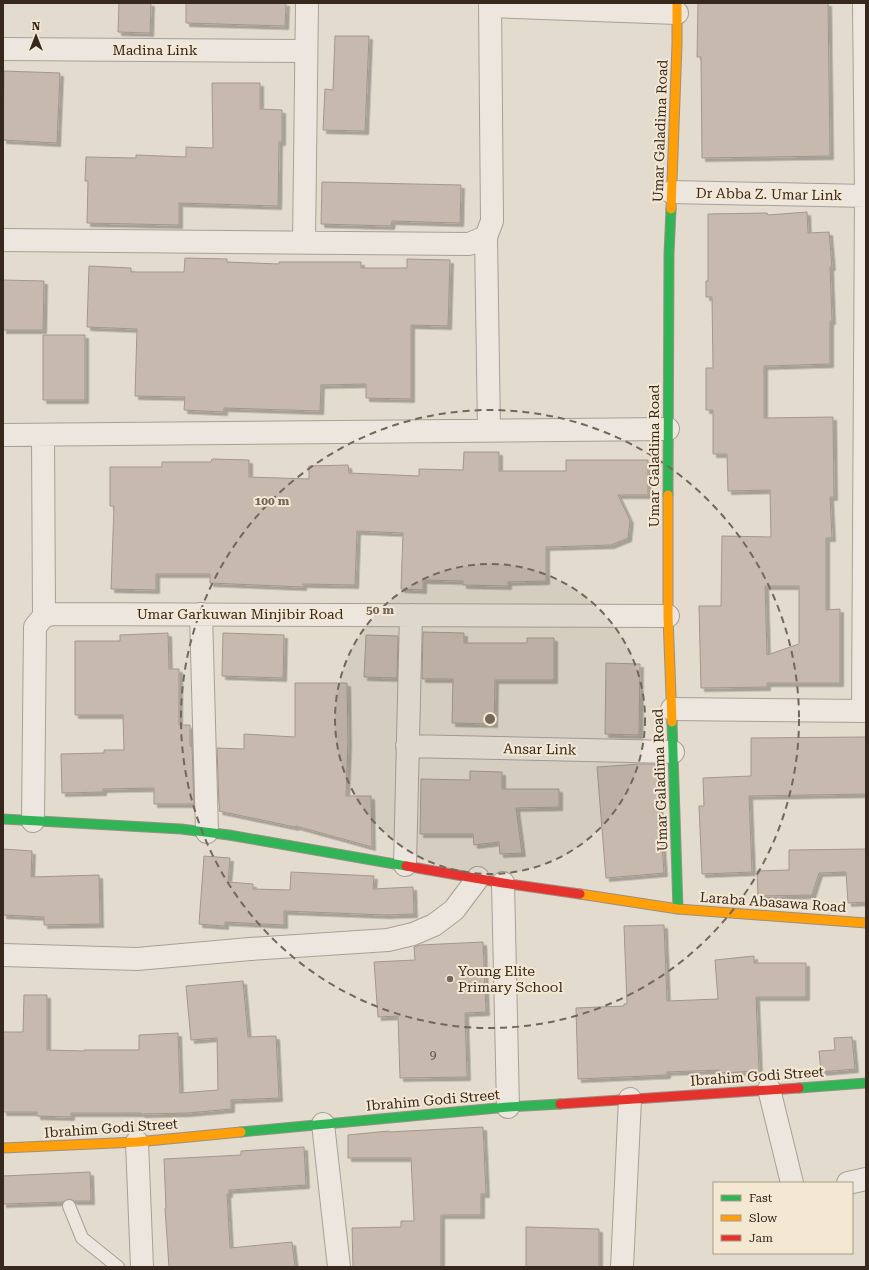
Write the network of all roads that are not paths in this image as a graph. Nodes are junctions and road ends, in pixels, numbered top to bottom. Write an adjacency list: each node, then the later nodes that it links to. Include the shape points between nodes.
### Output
1 (307, 3): 6 (street)
2 (864, 3): 8 (street)
3 (490, 5): 4 (street); 9 (street, via 492,221)
4 (677, 8): 7 (street, Umar Galadima Road)
5 (3, 49): 6 (street, Madina Link)
6 (306, 51): 11 (street)
7 (671, 192): 8 (street, Dr Abba Z. Umar Link); 12 (street, Umar Galadima Road)
8 (866, 196): 21 (street)
9 (486, 237): 11 (street, via 469,244); 13 (street)
10 (3, 240): 11 (street)
11 (304, 242)
12 (668, 429): 13 (street); 19 (street, Umar Galadima Road)
13 (489, 430): 15 (street)
14 (3, 435): 15 (street)
15 (43, 435): 18 (street)
16 (201, 614): 17 (street, Umar Garkuwan Minjibir Road); 18 (street, Umar Garkuwan Minjibir Road); 26 (street)
17 (411, 615): 19 (street, Umar Garkuwan Minjibir Road); 22 (street)
18 (44, 616): 25 (street, via 35,627)
19 (668, 616): 20 (street, Umar Galadima Road)
20 (672, 709): 21 (street); 23 (street, Umar Galadima Road)
21 (865, 711)
22 (407, 746): 23 (street, Ansar Link); 27 (street)
23 (674, 752): 30 (street, Umar Galadima Road)
24 (3, 819): 25 (street, Laraba Abasawa Road)
25 (33, 821): 26 (street, Laraba Abasawa Road)
26 (207, 832): 27 (street, Laraba Abasawa Road)
27 (405, 866): 28 (street, Laraba Abasawa Road)
28 (478, 878): 29 (street, Laraba Abasawa Road); 32 (street, via 454,910 434,925 413,934 388,940 137,959)
29 (503, 883): 30 (street, Laraba Abasawa Road); 36 (street)
30 (678, 909): 31 (street, Laraba Abasawa Road)
31 (866, 923)
32 (3, 955)
33 (866, 1083): 34 (street, Ibrahim Godi Street)
34 (769, 1089): 35 (street, Ibrahim Godi Street); 41 (street)
35 (630, 1098): 36 (street, Ibrahim Godi Street); 47 (street)
36 (508, 1107): 37 (street, Ibrahim Godi Street)
37 (323, 1124): 38 (street, Ibrahim Godi Street); 46 (street)
38 (137, 1142): 39 (street, Ibrahim Godi Street); 45 (street)
39 (3, 1148)
40 (866, 1179): 42 (street)
41 (792, 1182)
42 (852, 1182)
43 (69, 1206): 44 (lane, via 82,1238)
44 (118, 1267)
45 (142, 1267)
46 (339, 1267)
47 (622, 1267)

